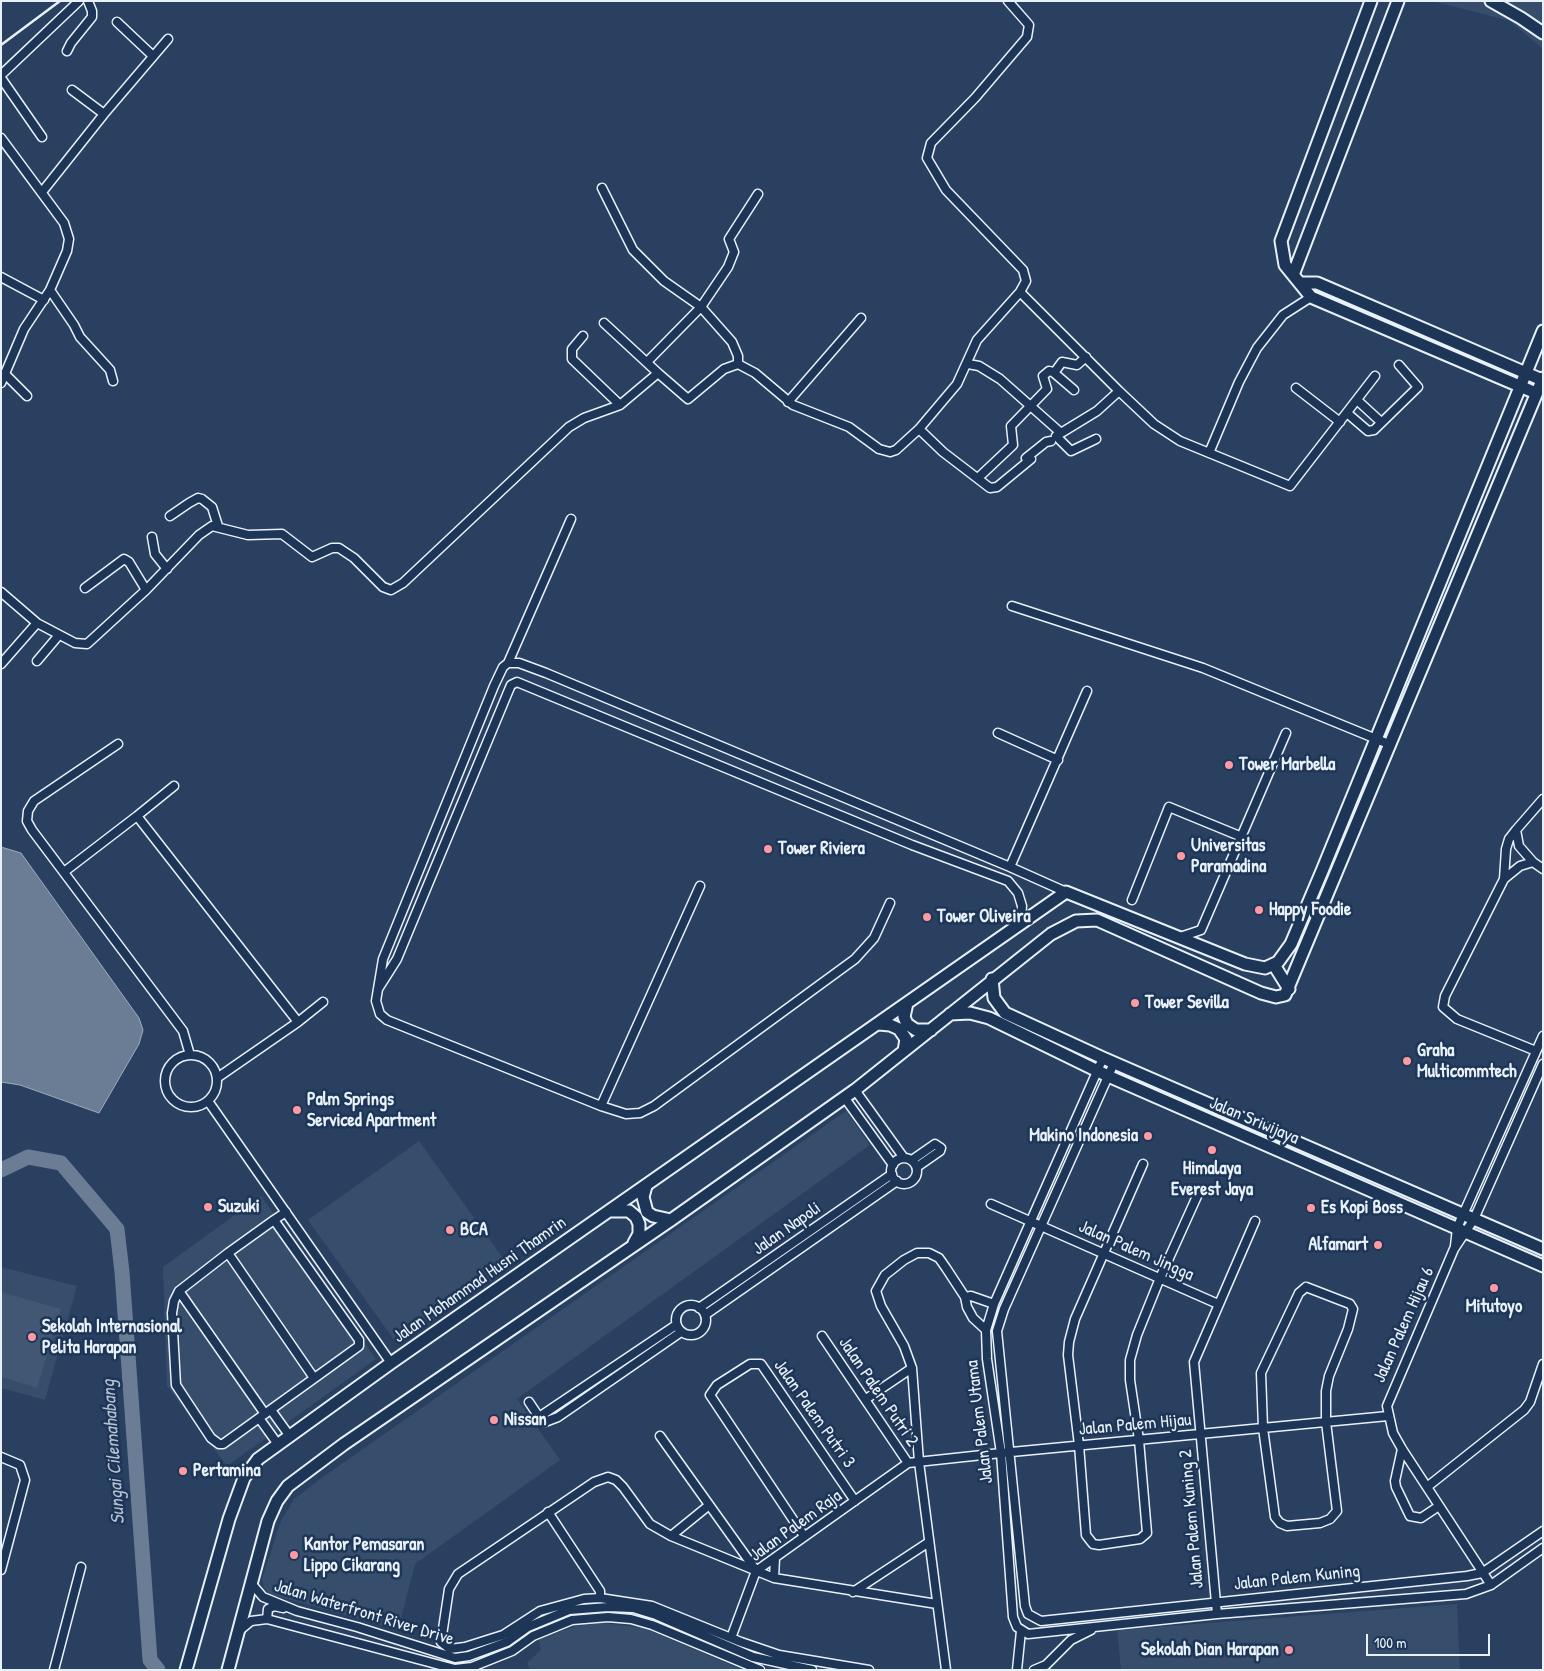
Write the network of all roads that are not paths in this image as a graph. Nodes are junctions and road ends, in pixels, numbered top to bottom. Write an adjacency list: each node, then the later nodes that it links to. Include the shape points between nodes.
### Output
1 (79, 1): 12 (street)
2 (88, 1): 10 (street, via 92,17)
3 (1008, 1): 23 (street, via 1029,24 1027,38 931,143 926,155 946,190 1023,270 1026,281)
4 (1371, 1): 21 (street, via 1281,241 1286,265)
5 (1398, 1): 21 (street)
6 (1491, 1): 8 (street)
7 (117, 22): 11 (street)
8 (1543, 33)
9 (168, 39): 11 (street)
10 (67, 51)
11 (153, 56): 14 (street)
12 (1, 77): 15 (street)
13 (72, 90): 14 (street)
14 (104, 114): 18 (street)
15 (42, 137)
16 (2, 141): 18 (street)
17 (602, 188): 26 (street, via 633,250 664,281)
18 (42, 192): 22 (street, via 64,223 69,239)
19 (758, 194): 26 (street, via 729,238 734,252)
20 (1, 277): 25 (street)
21 (1297, 279): 24 (street); 37 (street, via 1317,283)
22 (50, 290): 25 (street); 42 (street, via 80,337 110,370)
23 (1020, 292): 31 (street); 34 (street, via 977,340)
24 (1312, 296): 44 (street); 60 (street, via 1283,315 1257,348)
25 (44, 300): 39 (street, via 24,328)
26 (701, 307): 32 (street); 33 (street, via 732,342)
27 (861, 318): 51 (street)
28 (604, 323): 32 (street)
29 (1543, 331): 37 (street)
30 (583, 336): 52 (street, via 572,349 572,359)
31 (1086, 358): 38 (street, via 1078,365 1062,362); 47 (street)
32 (647, 362): 36 (street)
33 (738, 364): 36 (street, via 724,369 688,399); 51 (street, via 755,373)
34 (968, 364): 53 (street, via 979,366 1000,380); 57 (street, via 957,384)
35 (1399, 365): 56 (street, via 1418,387)
36 (658, 372): 52 (street)
37 (1525, 372): 41 (street); 44 (street)
38 (1054, 373): 46 (street); 53 (street, via 1043,376 1048,388)
39 (6, 375): 43 (street); 49 (street)
40 (1375, 376): 50 (street)
41 (1542, 379): 48 (street)
42 (113, 381)
43 (1, 383)
44 (1519, 386): 48 (street); 79 (street)
45 (1296, 388): 55 (street)
46 (1074, 390)
47 (1119, 392): 58 (street, via 1097,411); 60 (street, via 1167,434)
48 (1536, 393): 81 (street)
49 (27, 396)
50 (1357, 400): 54 (street); 56 (street)
51 (788, 402): 57 (street, via 850,427 888,452 896,450)
52 (620, 405): 64 (street, via 569,427 403,583 391,590 385,589 354,558 337,547 310,557 282,534 248,535)
53 (1030, 406): 58 (street); 61 (street, via 1011,428 1012,446)
54 (1347, 413): 55 (street); 56 (street, via 1368,431 1374,430)
55 (1340, 422): 60 (street, via 1290,486)
56 (1381, 422)
57 (919, 429): 61 (street, via 942,452)
58 (1054, 439): 59 (street, via 1071,451); 61 (street, via 1026,458 1030,461 997,487 988,487)
59 (1096, 439)
60 (1209, 453)
61 (978, 478)
62 (170, 516): 64 (street, via 198,498 212,508)
63 (571, 519): 74 (street)
64 (218, 526): 66 (street, via 204,531)
65 (152, 537): 66 (street, via 155,554)
66 (167, 569): 68 (street)
67 (85, 588): 68 (street, via 124,560 129,562)
68 (146, 590): 72 (street, via 86,644 78,644)
69 (1, 592): 71 (street)
70 (1012, 606): 79 (street, via 1203,668)
71 (37, 623): 72 (street); 75 (street)
72 (59, 635): 73 (street)
73 (37, 661)
74 (508, 663): 83 (street, via 519,663 546,673); 104 (street, via 494,686 383,959)
75 (1, 664)
76 (1087, 692): 82 (street)
77 (998, 732): 82 (street)
78 (1286, 733): 89 (street)
79 (1376, 738): 81 (street); 101 (street, via 1291,944)
80 (118, 744): 93 (street, via 31,805 28,825)
81 (1391, 745): 103 (street)
82 (1058, 760): 91 (street)
83 (762, 763): 84 (street); 91 (street)
84 (754, 779): 99 (street, via 1008,881 1018,893 1022,906); 104 (street, via 529,684 515,682 508,692 398,959)
85 (174, 786): 87 (street)
86 (1543, 799): 88 (street)
87 (137, 816): 93 (street); 108 (street)
88 (1516, 830): 90 (street, via 1520,846); 94 (street, via 1506,849)
89 (1242, 837): 97 (street, via 1169,807); 100 (street, via 1201,930)
90 (1533, 862): 92 (street); 94 (street, via 1520,866)
91 (1010, 867): 96 (street)
92 (1543, 869)
93 (64, 872): 114 (street, via 183,1031)
94 (1504, 879): 112 (street, via 1445,996 1443,1007 1458,1019)
95 (700, 886): 123 (street)
96 (1066, 892): 99 (street, Jalan Mohammad Husni Thamrin); 100 (street)
97 (1132, 900)
98 (890, 903): 123 (street, via 874,938 855,959 654,1106 630,1114)
99 (1020, 926): 106 (street, Jalan Mohammad Husni Thamrin)
100 (1180, 937): 101 (street, via 1245,964 1265,968)
101 (1274, 965): 103 (street)
102 (992, 979): 103 (street, via 1051,934 1076,921 1097,920 1269,996 1282,997); 107 (street); 115 (street, Jalan Sriwijaya, via 994,998 1005,1013)
103 (1289, 988)
104 (377, 991): 123 (street, via 377,1008 387,1020)
105 (323, 1002): 108 (street)
106 (907, 1003): 109 (street, Jalan Mohammad Husni Thamrin); 110 (street, via 904,1017 907,1024 916,1030)
107 (950, 1014): 110 (street); 117 (street, Jalan Sriwijaya, via 970,1013 989,1018)
108 (298, 1022): 118 (street)
109 (879, 1024): 113 (street, via 899,1029 906,1040); 129 (street, Jalan Mohammad Husni Thamrin)
110 (931, 1030): 113 (street)
111 (1543, 1036): 112 (street)
112 (1536, 1051): 134 (street)
113 (904, 1052): 120 (street)
114 (190, 1055): 118 (street, via 205,1059); 122 (street, via 174,1062 166,1078 169,1095 191,1108)
115 (1108, 1060): 117 (street, Jalan Palem Utama); 119 (street, Jalan Palem Utama); 134 (street, Jalan Sriwijaya)
116 (1543, 1064): 134 (street)
117 (1095, 1075): 119 (street, Jalan Sriwijaya); 138 (street, Jalan Palem Utama)
118 (217, 1078): 122 (street, via 215,1091)
119 (1106, 1080): 139 (street, Jalan Palem Utama); 140 (street, Jalan Sriwijaya)
120 (854, 1090): 121 (street); 124 (street)
121 (844, 1097): 126 (street); 136 (street)
122 (208, 1101): 132 (street)
123 (601, 1106)
124 (911, 1162): 126 (street, via 897,1160); 128 (street, Jalan Napoli, via 916,1175 911,1182)
125 (1143, 1164): 144 (street)
126 (893, 1165): 127 (street)
127 (892, 1174): 128 (street); 151 (street, Jalan Napoli)
128 (897, 1181): 152 (street, Jalan Napoli)
129 (646, 1186): 133 (street, Jalan Mohammad Husni Thamrin); 136 (street, via 643,1197 648,1212)
130 (1198, 1194): 146 (street)
131 (991, 1204): 138 (street)
132 (286, 1212): 135 (street); 156 (street)
133 (608, 1212): 141 (street, via 629,1211 636,1217 639,1234); 156 (street, Jalan Mohammad Husni Thamrin)
134 (1471, 1212): 140 (street); 140 (street); 142 (street, Jalan Sriwijaya)
135 (274, 1220): 143 (street); 159 (street, via 360,1342)
136 (671, 1220): 141 (street)
137 (1255, 1221): 150 (street, Jalan Palem Kuning 2)
138 (1031, 1222): 139 (street); 149 (street, Jalan Palem Utama)
139 (1042, 1226): 144 (street, Jalan Palem Jingga); 174 (street, Jalan Palem Utama, via 1004,1309 998,1331)
140 (1462, 1230): 145 (street, Jalan Sriwijaya); 163 (street, Jalan Palem Hijau 6, via 1389,1397)
141 (633, 1245): 194 (street, via 288,1486 268,1520)
142 (1543, 1249)
143 (228, 1253): 147 (street); 159 (street)
144 (1104, 1254): 146 (street, Jalan Palem Jingga); 171 (street, via 1069,1342 1068,1363)
145 (1543, 1266)
146 (1160, 1278): 150 (street, Jalan Palem Jingga); 169 (street, via 1130,1360)
147 (179, 1291): 162 (street); 162 (street, via 172,1313 176,1385 211,1438 223,1444)
148 (965, 1297): 149 (street); 154 (street, via 974,1318); 158 (street, via 939,1258 929,1253 904,1260 885,1275 876,1291 877,1297 904,1346)
149 (994, 1304): 154 (street, Jalan Palem Utama)
150 (1218, 1304): 166 (street, Jalan Palem Kuning 2, via 1194,1362)
151 (699, 1308): 152 (street); 153 (street, Jalan Napoli, via 688,1305 681,1309 676,1316)
152 (705, 1315): 153 (street, Jalan Napoli, via 706,1324 699,1334 690,1336)
153 (678, 1329): 161 (street, Jalan Napoli, via 558,1417 545,1422)
154 (986, 1330): 173 (street, Jalan Palem Utama, via 987,1359)
155 (822, 1336): 160 (street, Jalan Palem Putri 2)
156 (391, 1363): 167 (street, Jalan Mohammad Husni Thamrin)
157 (1543, 1364): 178 (street, via 1524,1410)
158 (912, 1368): 160 (street); 176 (street)
159 (314, 1378): 162 (street)
160 (866, 1399): 177 (street, Jalan Palem Putri 2)
161 (529, 1402)
162 (265, 1414): 167 (street); 170 (street)
163 (1388, 1416): 164 (street, Jalan Palem Hijau); 172 (street)
164 (1326, 1422): 165 (street, Jalan Palem Hijau); 165 (street, via 1336,1511 1330,1519 1320,1523 1287,1526 1280,1524 1275,1517); 165 (street, via 1329,1376 1348,1330 1352,1308 1350,1304 1306,1287 1299,1293 1262,1373)
165 (1263, 1428): 166 (street, Jalan Palem Hijau)
166 (1200, 1434): 169 (street, Jalan Palem Hijau); 198 (street, Jalan Palem Kuning 2)
167 (289, 1435): 170 (street, Jalan Mohammad Husni Thamrin)
168 (660, 1436): 180 (street)
169 (1139, 1440): 171 (street, Jalan Palem Hijau); 171 (street, via 1147,1533 1140,1539 1099,1545 1093,1544 1086,1534)
170 (277, 1443): 210 (street, Jalan Mohammad Husni Thamrin, via 251,1467 237,1496)
171 (1079, 1445): 174 (street, Jalan Palem Hijau)
172 (1402, 1449): 178 (street); 181 (street, via 1395,1480 1399,1497 1410,1516 1421,1518)
173 (1001, 1452): 174 (street, Jalan Palem Hijau); 176 (street, Jalan Palem Raja); 205 (street, Jalan Palem Utama, via 1013,1618)
174 (1010, 1452): 203 (street, Jalan Palem Utama, via 1025,1606 1028,1614)
175 (1, 1457): 190 (street, via 20,1465 25,1480)
176 (919, 1462): 177 (street, Jalan Palem Raja); 186 (street)
177 (908, 1464): 179 (street, Jalan Palem Raja)
178 (1427, 1487): 181 (street)
179 (855, 1501): 185 (street, Jalan Palem Raja); 185 (street, Jalan Palem Putri 3, via 764,1367 750,1364 717,1385 710,1395)
180 (708, 1506): 184 (street); 191 (street)
181 (1439, 1506): 192 (street)
182 (548, 1512): 184 (street, via 594,1482 608,1477 623,1487 650,1524); 197 (street, via 600,1591); 197 (street, via 452,1581 441,1642 450,1649 465,1647 502,1635 540,1611)
183 (1543, 1531): 192 (street, Jalan Palem Kuning)
184 (671, 1536): 191 (street)
185 (804, 1536): 188 (street, Jalan Palem Raja)
186 (929, 1542): 196 (street); 199 (street)
187 (1543, 1548): 195 (street, Jalan Palem Kuning)
188 (775, 1558): 191 (street, Jalan Palem Raja); 193 (street)
189 (81, 1566): 209 (street)
190 (1, 1570)
191 (756, 1570): 193 (street); 207 (street, Jalan Palem Raja)
192 (1482, 1573): 195 (street); 198 (street, Jalan Palem Kuning)
193 (774, 1578): 196 (street)
194 (251, 1583): 200 (street, Jalan Waterfront River Drive, via 262,1597); 206 (street)
195 (1491, 1585): 201 (street, Jalan Palem Kuning, via 1466,1594)
196 (853, 1592): 199 (street)
197 (600, 1598): 207 (street, via 652,1606)
198 (1214, 1601): 201 (street, Jalan Palem Kuning 2); 203 (street, Jalan Palem Kuning)
199 (937, 1604): 214 (street)
200 (297, 1611): 202 (street, via 274,1606 266,1613); 212 (street, Jalan Waterfront River Drive, via 455,1658 507,1642 528,1627 569,1610 608,1606 633,1608 753,1656)
201 (1216, 1614): 204 (street, Jalan Palem Kuning)
202 (267, 1619): 206 (street, Jalan Waterfront River Drive, via 251,1621); 211 (street, Jalan Waterfront River Drive, via 455,1669 472,1667 512,1651 533,1636 572,1620 631,1619)
203 (1041, 1621)
204 (1095, 1628): 205 (street, Jalan Palem Kuning, via 1028,1634); 216 (street, Jalan Palem Kuning, via 1071,1640 1046,1665)
205 (1019, 1629): 215 (street, Jalan Palem Utama)
206 (239, 1631): 208 (street)
207 (731, 1638): 213 (street, via 779,1655)
208 (229, 1669)
209 (54, 1670)
210 (186, 1670)
211 (760, 1670)
212 (812, 1670)
213 (869, 1670)
214 (946, 1670)
215 (1017, 1670)
216 (1034, 1670)

